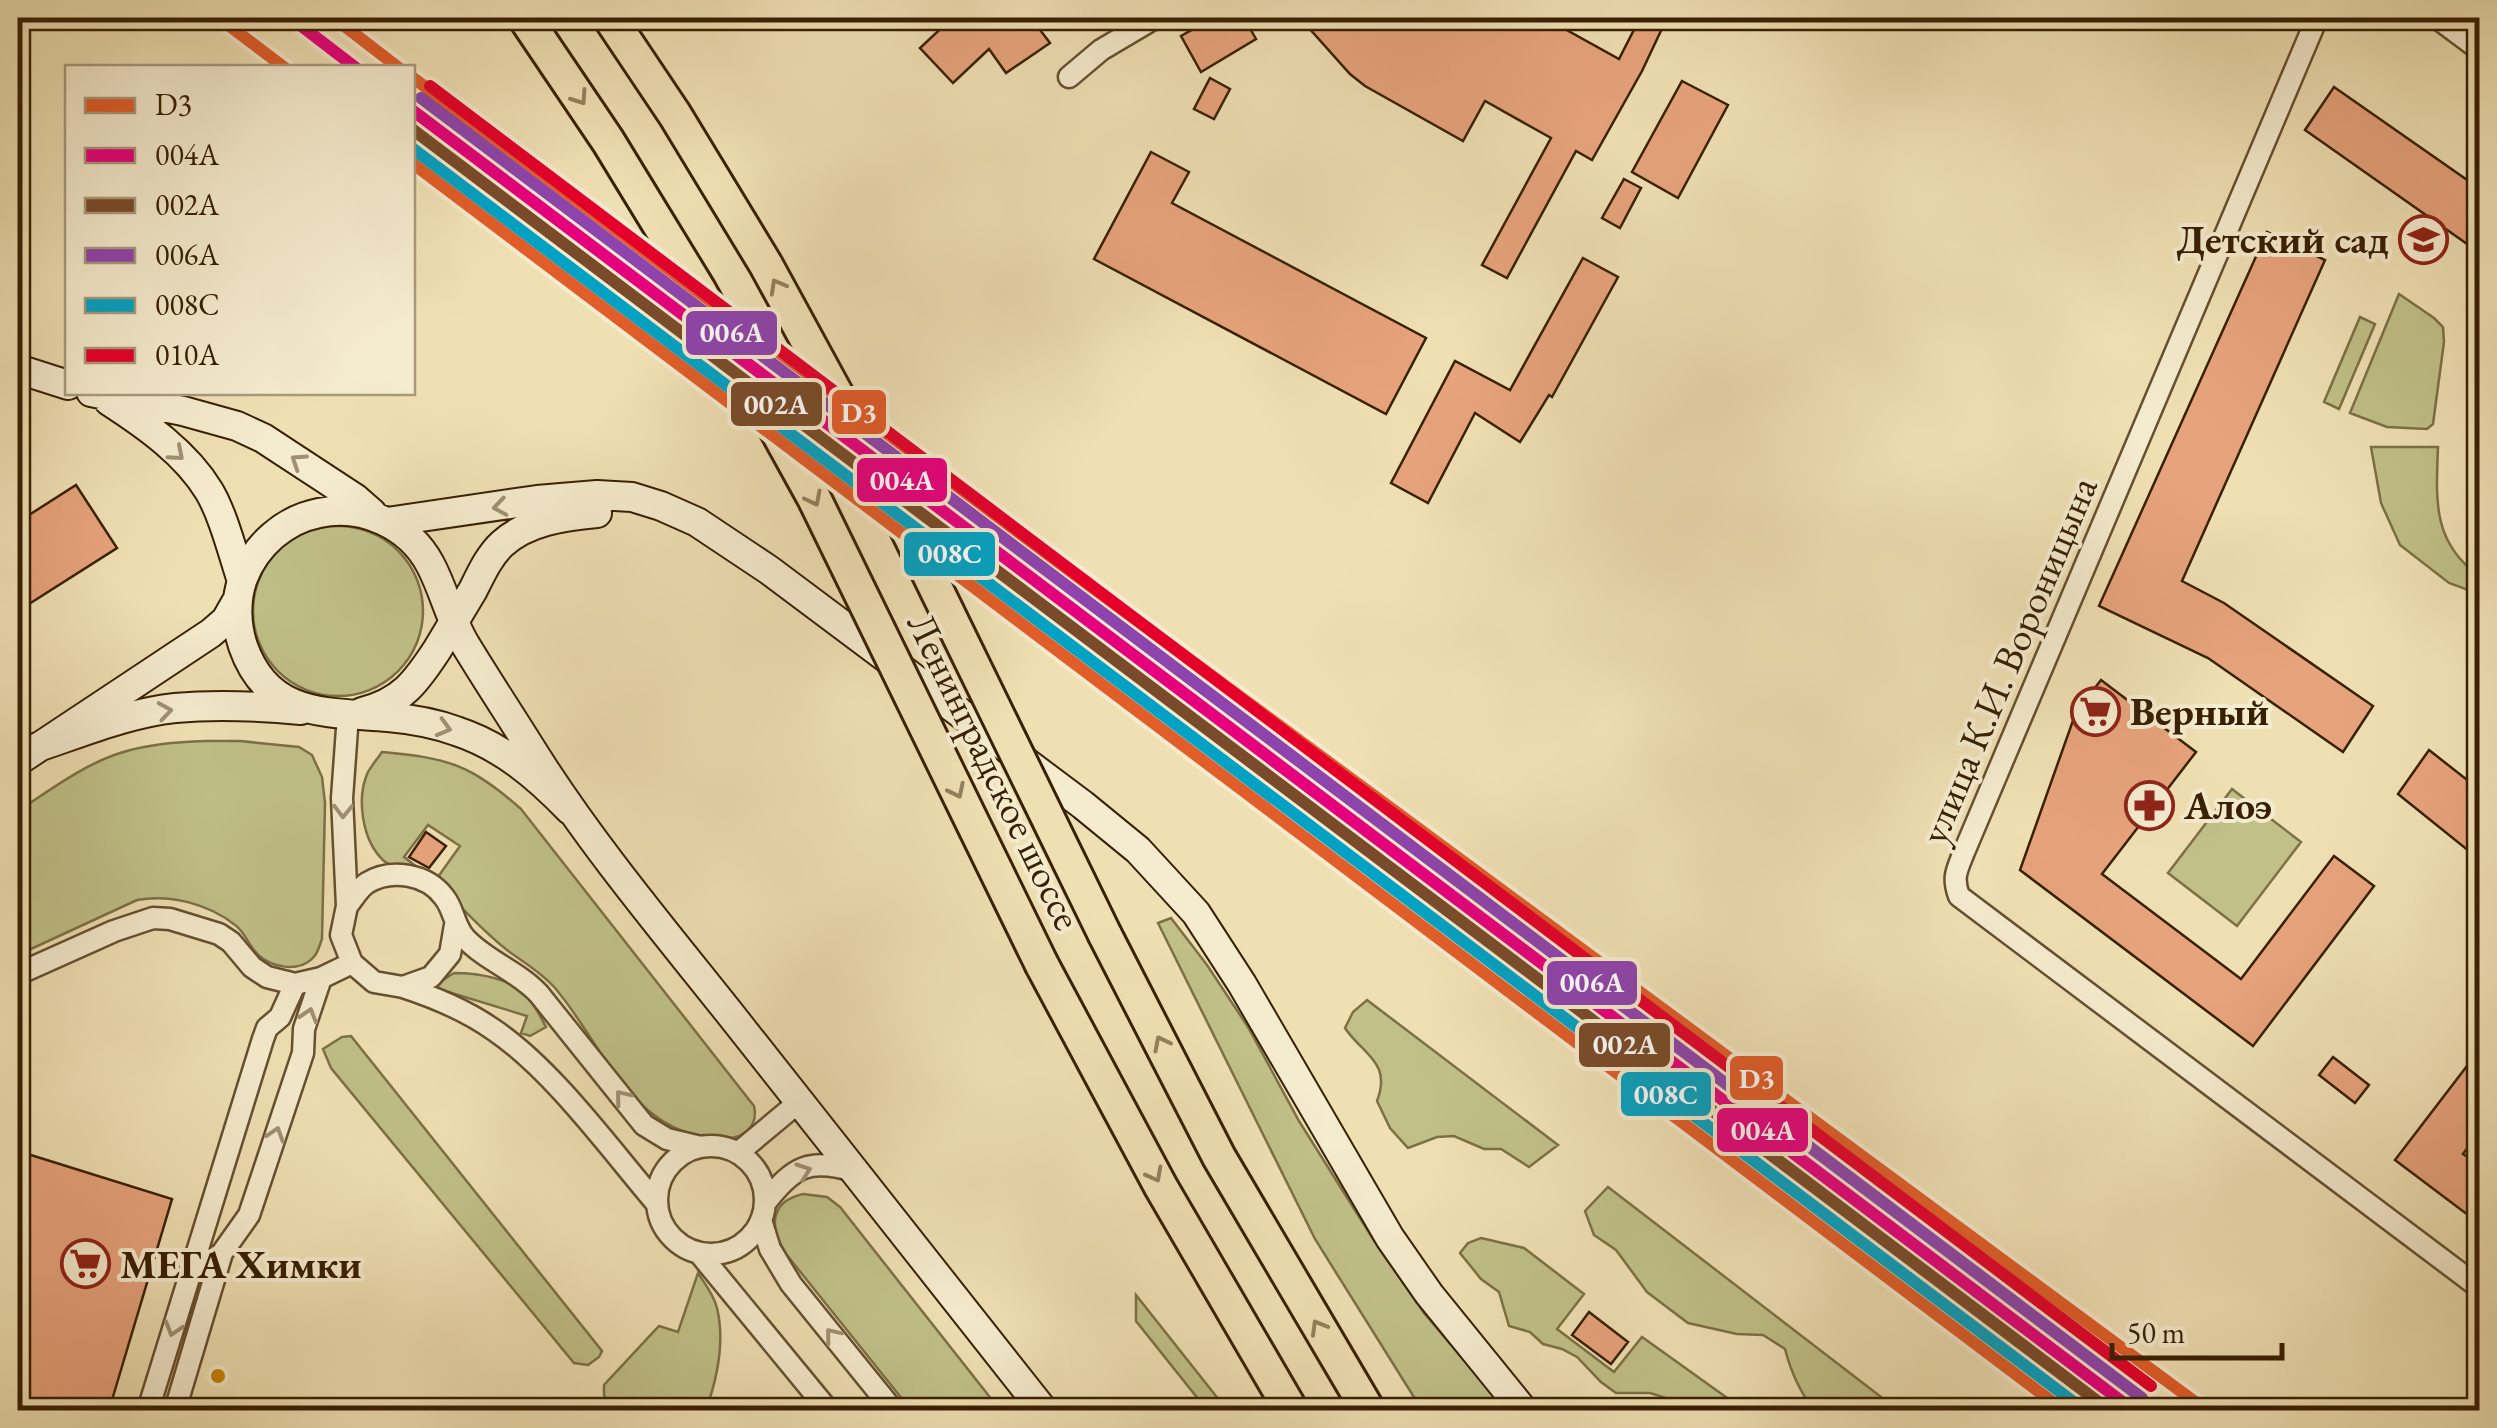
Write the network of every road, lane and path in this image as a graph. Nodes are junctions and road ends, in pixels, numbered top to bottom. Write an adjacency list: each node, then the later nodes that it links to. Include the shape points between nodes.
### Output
1 (525, 18): 42 (highway, Ленинградское шоссе, one-way to 42, bridge, via 699,290 814,498 1042,966)
2 (610, 18): 43 (highway, Ленинградское шоссе, one-way to 2, bridge, via 1219,1157 871,458 766,265)
3 (1155, 18): 7 (street)
4 (2317, 18): 36 (street, улица К.И. Вороницына, via 1954,884 1959,896)
5 (2437, 18): 6 (street)
6 (2480, 50)
7 (1069, 77)
8 (18, 369): 9 (main road)
9 (65, 383)
10 (97, 395): 14 (main road, one-way to 14, via 188,462 211,494)
11 (100, 395): 12 (main road, one-way to 11, via 237,426)
12 (382, 520): 13 (main road, one-way to 12, via 632,497 597,495); 14 (main road, via 341,510 304,516 260,548); 15 (main road, via 416,544)
13 (697, 522): 16 (main road, via 614,511 529,527 500,545); 44 (main road, via 1138,850 1196,913 1390,1238)
14 (240, 590): 18 (main road, via 240,636 254,669 279,695); 20 (main road, via 226,620 211,633)
15 (440, 592): 16 (main road); 17 (main road)
16 (454, 623): 17 (main road); 21 (main road)
17 (434, 652): 19 (main road, via 400,696)
18 (312, 711): 19 (main road); 20 (main road, one-way to 18, via 172,708)
19 (348, 715): 21 (main road, one-way to 21, via 409,719 460,732 518,763); 22 (street, one-way to 22, via 342,798)
20 (28, 754)
21 (570, 810): 29 (main road)
22 (346, 906): 23 (street, via 366,884 394,874 422,878 445,898); 24 (street, via 342,935)
23 (455, 925): 28 (street, via 450,954 431,977); 30 (street, one-way to 23, via 644,1125 528,981 480,952)
24 (352, 963): 26 (street); 28 (street, via 374,982)
25 (18, 974): 27 (street, via 153,918 219,934 252,967)
26 (321, 978): 27 (street); 37 (street, one-way to 26, via 222,1253 249,1215)
27 (294, 984): 38 (street, one-way to 38, via 262,1040)
28 (404, 987): 33 (street, via 494,1030 528,1058)
29 (799, 1102): 31 (street); 32 (main road)
30 (701, 1147): 31 (street); 33 (street, via 679,1154 659,1178)
31 (739, 1152): 34 (street, via 761,1175)
32 (854, 1171): 34 (street, one-way to 32, via 784,1179 810,1165); 41 (main road)
33 (656, 1204): 35 (street, via 670,1238)
34 (763, 1211): 35 (street, via 754,1234 728,1252); 40 (street, one-way to 34, via 791,1284 770,1249)
35 (698, 1254): 39 (street)
36 (2480, 1288)
37 (175, 1409)
38 (148, 1410)
39 (828, 1410)
40 (893, 1410)
41 (1043, 1410)
42 (1291, 1410)
43 (1368, 1410)
44 (1522, 1410)

